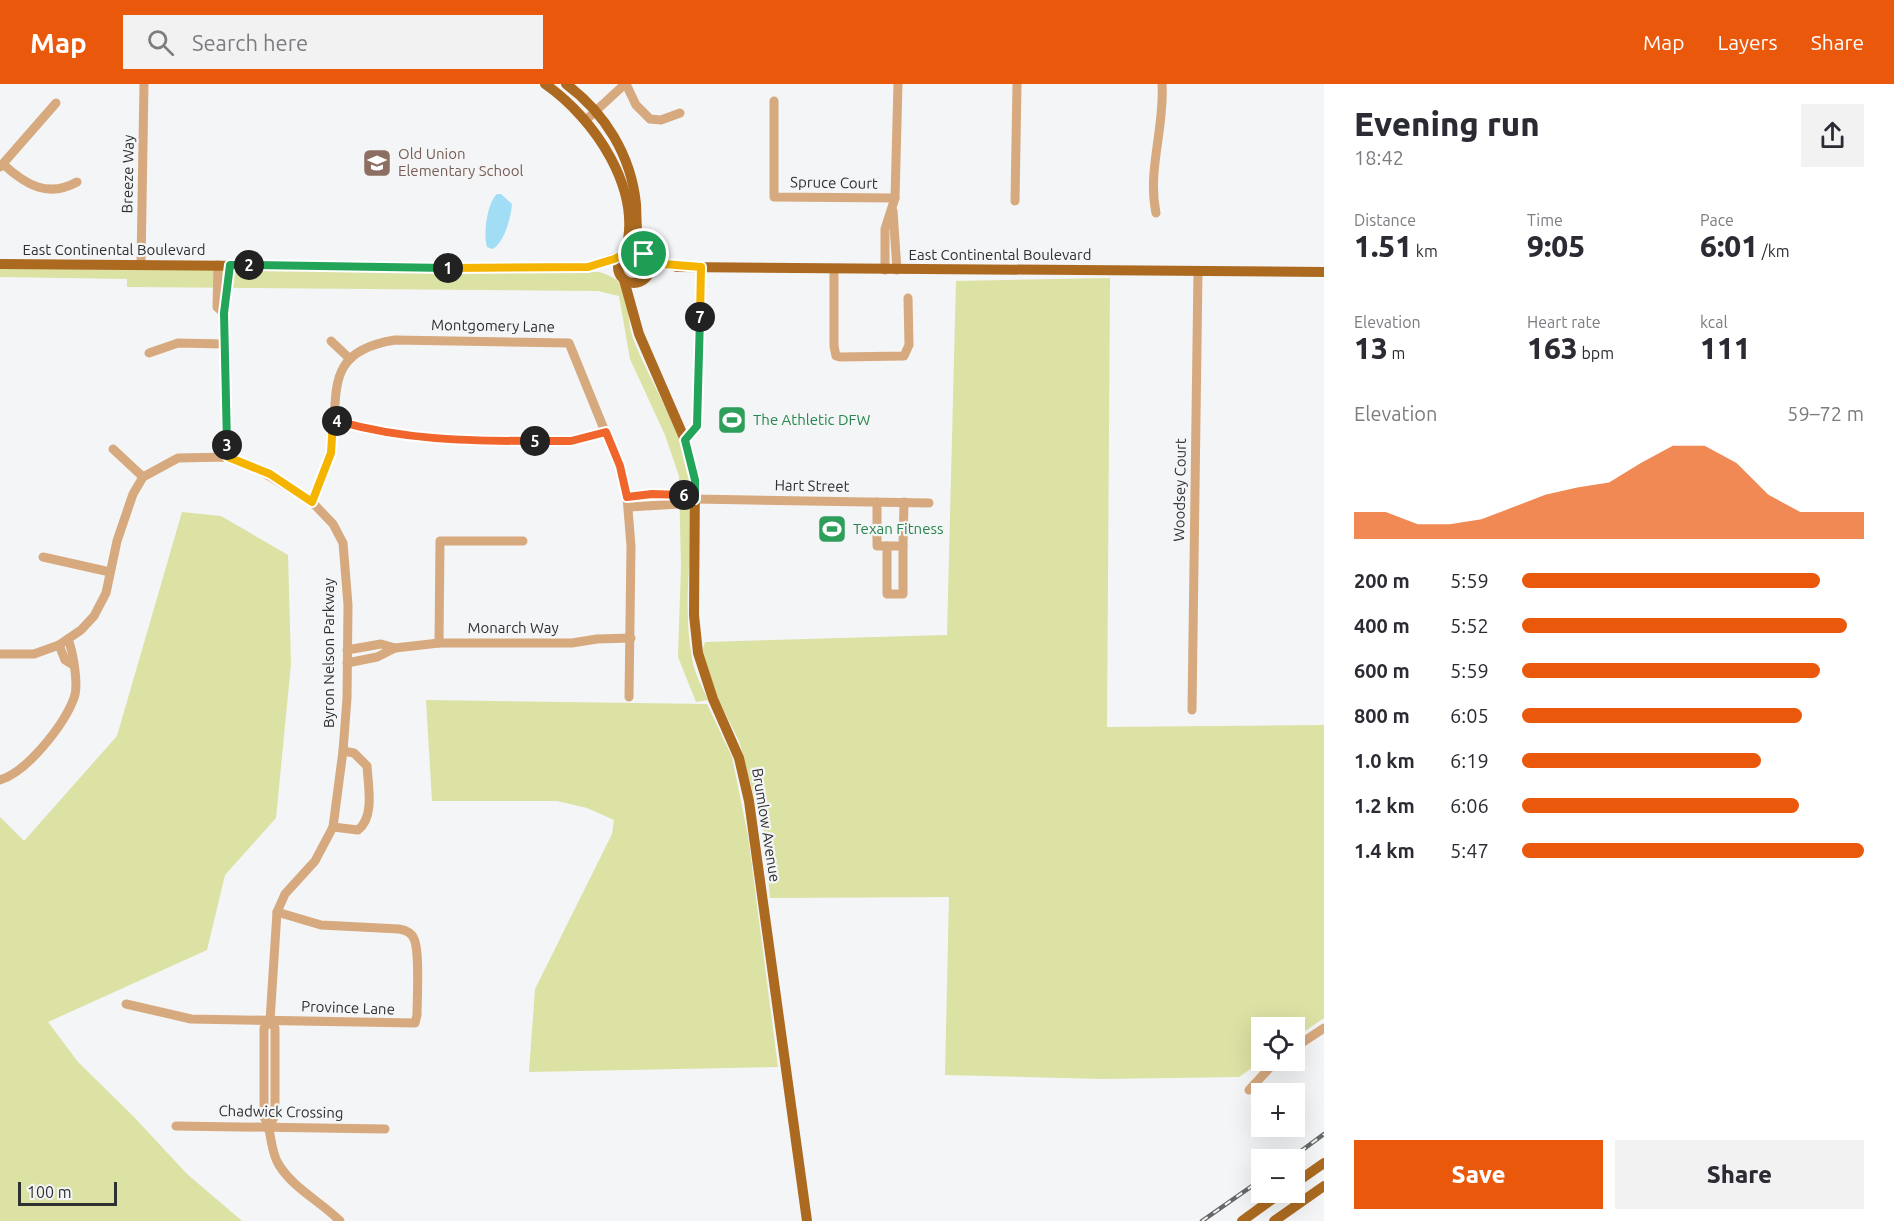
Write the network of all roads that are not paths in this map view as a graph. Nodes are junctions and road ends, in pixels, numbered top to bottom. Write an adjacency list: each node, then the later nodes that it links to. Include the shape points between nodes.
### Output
1 (144, 84): 22 (street, Breeze Way)
2 (545, 84): 12 (main road)
3 (566, 84): 10 (main road)
4 (626, 84): 10 (street); 11 (street, via 636,105 650,119 661,120)
5 (898, 84): 15 (street)
6 (1017, 84): 16 (street)
7 (1162, 84): 18 (street, via 1153,186)
8 (774, 101): 15 (street, Spruce Court, via 774,197)
9 (56, 103): 13 (street)
10 (596, 111): 12 (street); 20 (main road, via 630,169 638,241)
11 (680, 113)
12 (587, 119): 19 (main road, via 622,187 629,238)
13 (2, 166): 14 (street, via 41,189 66,188)
14 (77, 182)
15 (895, 198): 17 (street)
16 (1015, 201)
17 (893, 211): 28 (street, via 885,229); 29 (street)
18 (1156, 213)
19 (624, 254): 20 (main road, via 635,250); 24 (main road, East Continental Boulevard); 32 (main road, via 617,266)
20 (645, 256): 25 (main road, East Continental Boulevard); 33 (main road, via 650,267)
21 (0, 264): 22 (main road, East Continental Boulevard)
22 (141, 264): 23 (main road, East Continental Boulevard)
23 (224, 265): 24 (main road, East Continental Boulevard); 37 (street, via 218,307 224,313)
24 (588, 267): 32 (main road, East Continental Boulevard)
25 (677, 267): 26 (main road, East Continental Boulevard); 33 (main road, East Continental Boulevard)
26 (701, 267): 27 (main road, East Continental Boulevard); 42 (street, via 697,426)
27 (834, 269): 28 (main road, East Continental Boulevard); 34 (street, via 836,356 904,356 909,345)
28 (885, 270): 29 (main road, East Continental Boulevard)
29 (897, 270): 30 (main road, East Continental Boulevard)
30 (1198, 271): 31 (main road, East Continental Boulevard); 68 (street, Woodsey Court)
31 (1324, 272)
32 (622, 278): 33 (main road, via 633,283); 35 (main road, Brumlow Avenue)
33 (645, 278): 35 (main road, Brumlow Avenue, via 637,292)
34 (908, 298)
35 (635, 316): 42 (main road, Brumlow Avenue, via 648,360)
36 (331, 341): 39 (street)
37 (225, 344): 38 (street, via 178,343); 44 (street)
38 (149, 353)
39 (350, 359): 40 (street, via 337,379); 41 (street, Montgomery Lane, via 374,345 395,340 564,342 574,351)
40 (333, 420): 41 (street, via 378,432 445,441 571,441); 48 (street, via 331,453)
41 (606, 432): 46 (street, Montgomery Lane)
42 (685, 440): 47 (main road, Brumlow Avenue, via 695,480)
43 (113, 449): 45 (street)
44 (228, 457): 45 (street, Byron Nelson Parkway, via 178,458); 48 (street, Byron Nelson Parkway, via 270,474)
45 (143, 477): 57 (street, via 127,509)
46 (627, 497): 47 (street, via 674,493); 52 (street, Montgomery Lane)
47 (695, 499): 49 (street, Hart Street); 52 (street, via 679,504); 89 (main road, Brumlow Avenue, via 694,615 698,652 713,699 733,739 749,801)
48 (312, 502): 63 (street, Byron Nelson Parkway, via 333,524 342,543 348,605)
49 (878, 502): 50 (street, Hart Street); 54 (street, via 877,546)
50 (904, 502): 51 (street, Hart Street); 55 (street)
51 (929, 503)
52 (629, 507): 58 (street, Montgomery Lane)
53 (523, 541): 60 (street, via 440,541)
54 (887, 546): 55 (street); 55 (street, via 887,594 903,594)
55 (903, 546)
56 (43, 557): 57 (street)
57 (110, 572): 59 (street, via 106,593 94,615)
58 (631, 638): 60 (street, Monarch Way, via 572,643); 67 (street, Montgomery Lane)
59 (68, 639): 61 (street); 66 (street)
60 (439, 643): 62 (street, Monarch Way)
61 (59, 645): 64 (street, via 34,654); 66 (street, via 65,660)
62 (395, 648): 63 (street, Monarch Way, via 381,644); 65 (street, Monarch Way, via 377,657)
63 (347, 650): 65 (street, Byron Nelson Parkway)
64 (0, 654)
65 (347, 663): 69 (street, Byron Nelson Parkway)
66 (73, 665): 70 (street, via 74,697 56,729 23,766)
67 (629, 698)
68 (1192, 710)
69 (343, 751): 71 (street, Byron Nelson Parkway); 71 (street, via 362,759 367,766 369,800 366,819 358,830)
70 (0, 780)
71 (333, 827): 72 (street, Byron Nelson Parkway, via 315,861 285,894)
72 (277, 912): 74 (street, Byron Nelson Parkway); 74 (street, Province Lane, via 321,925 410,933 416,950 417,1015 415,1023 409,1024)
73 (126, 1004): 74 (street, Province Lane, via 191,1019)
74 (270, 1021): 78 (street, Byron Nelson Parkway, via 264,1028); 79 (street, Byron Nelson Parkway, via 275,1029)
75 (1324, 1028): 76 (street)
76 (1305, 1041)
77 (1267, 1071): 80 (street)
78 (264, 1072): 79 (street); 82 (street, Byron Nelson Parkway, via 264,1117)
79 (275, 1072): 82 (street, Byron Nelson Parkway, via 275,1116)
80 (1249, 1090)
81 (176, 1126): 82 (street, Chadwick Crossing)
82 (269, 1126): 83 (street, Chadwick Crossing); 88 (street, Byron Nelson Parkway, via 277,1163 291,1183)
83 (385, 1129)
84 (1324, 1163): 85 (main road)
85 (1305, 1176)
86 (1324, 1186): 91 (main road)
87 (1267, 1203): 90 (main road)
88 (340, 1221)
89 (807, 1221)
90 (1242, 1221)
91 (1275, 1221)

